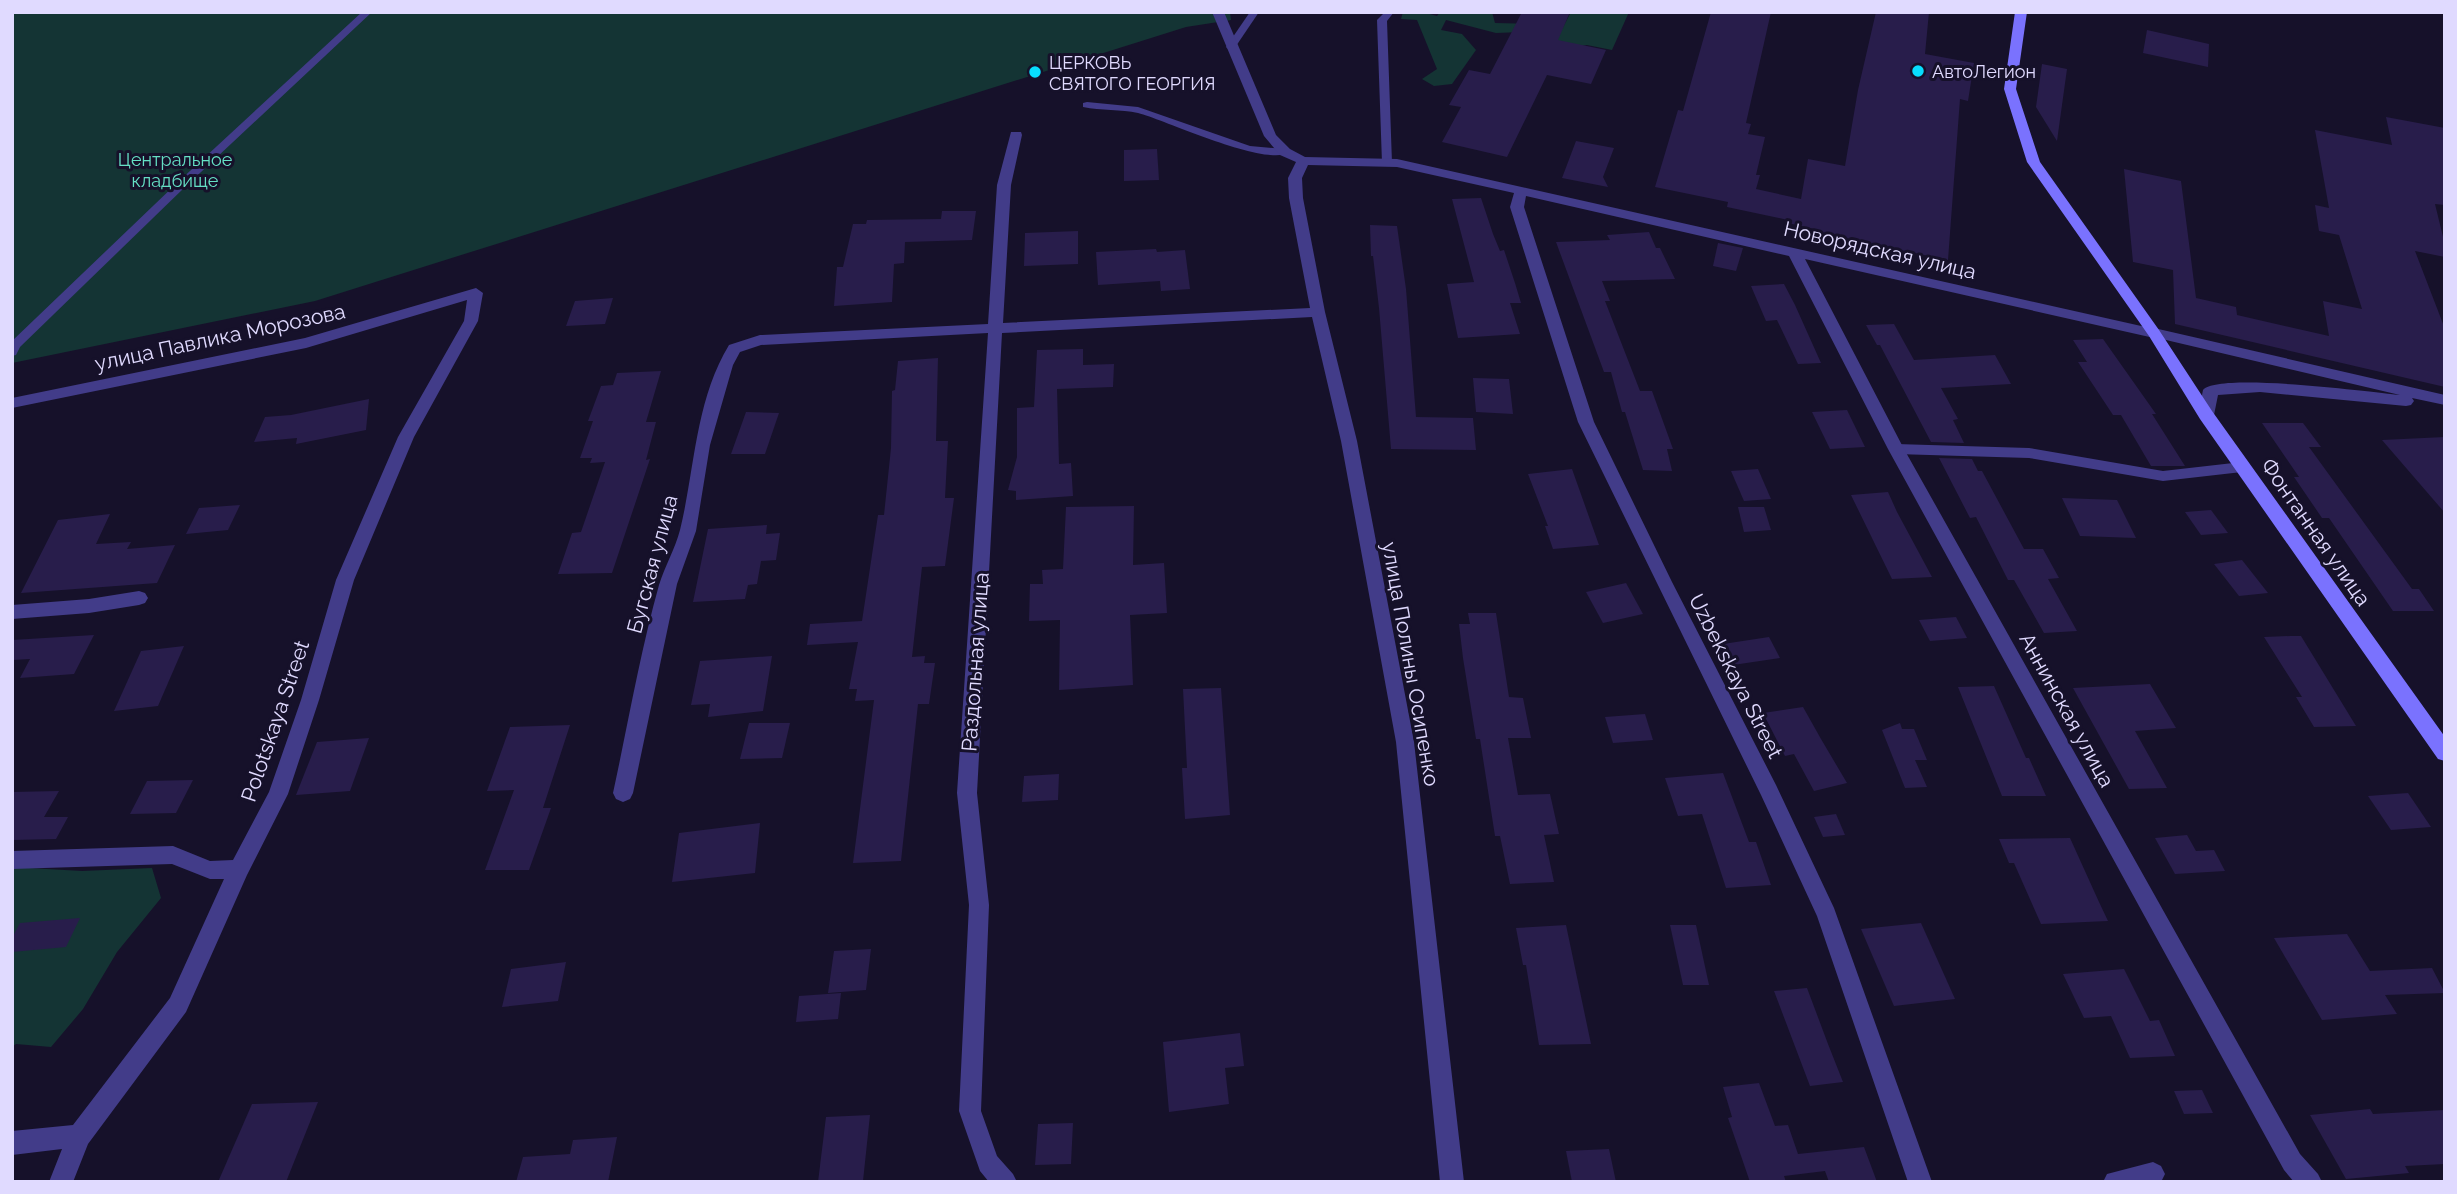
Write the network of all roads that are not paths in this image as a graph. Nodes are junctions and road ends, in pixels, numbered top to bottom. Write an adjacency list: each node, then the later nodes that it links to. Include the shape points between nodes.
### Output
1 (368, 12): 18 (lane, via 171,195)
2 (1218, 12): 6 (street)
3 (1255, 12): 6 (lane)
4 (1390, 12): 11 (lane, via 1382,20)
5 (2021, 12): 17 (main road, Фонтанная улица, via 2010,89 2034,162)
6 (1231, 47): 9 (street, via 1270,136)
7 (1087, 105): 9 (lane, via 1138,110 1249,149)
8 (1016, 135): 16 (street, Раздольная улица, via 1004,185)
9 (1285, 152): 10 (street)
10 (1303, 161): 11 (street, Новорядская улица); 15 (street, улица Полины Осипенко, via 1295,178 1296,198)
11 (1387, 163): 12 (street, Новорядская улица)
12 (1521, 191): 13 (street, Новорядская улица); 37 (street, Uzbekskaya Street, via 1517,207 1586,422 1827,915)
13 (1796, 253): 17 (street, Новорядская улица); 23 (street, Аннинская улица)
14 (476, 293): 20 (street, улица Павлика Морозова, via 306,344); 30 (street, Polotskaya Street, via 471,321 406,437 345,580 278,794)
15 (1318, 312): 16 (street); 36 (street, улица Полины Осипенко, via 1349,442 1405,742)
16 (997, 328): 28 (street, Бугская улица, via 760,340 734,349 702,444 688,531 668,584); 35 (street, Раздольная улица, via 967,793 979,905 970,1111 988,1163)
17 (2154, 333): 19 (street, Новорядская улица); 22 (main road, Фонтанная улица)
18 (12, 352)
19 (2445, 400)
20 (12, 403)
21 (2445, 405): 22 (street, via 2260,387 2211,390)
22 (2206, 415): 24 (main road, Фонтанная улица)
23 (1896, 449): 24 (lane, via 2029,453 2163,476); 39 (street, Аннинская улица, via 2292,1162)
24 (2242, 467): 27 (main road, Фонтанная улица)
25 (139, 598): 26 (street)
26 (12, 612)
27 (2445, 754)
28 (623, 793)
29 (12, 860): 30 (street, via 173,855 210,870)
30 (239, 869): 31 (street, Polotskaya Street, via 178,1005)
31 (79, 1136): 32 (street); 34 (street, Polotskaya Street)
32 (12, 1143)
33 (2152, 1174): 38 (street)
34 (61, 1182)
35 (1005, 1182)
36 (1452, 1182)
37 (1920, 1182)
38 (2115, 1182)
39 (2310, 1182)

